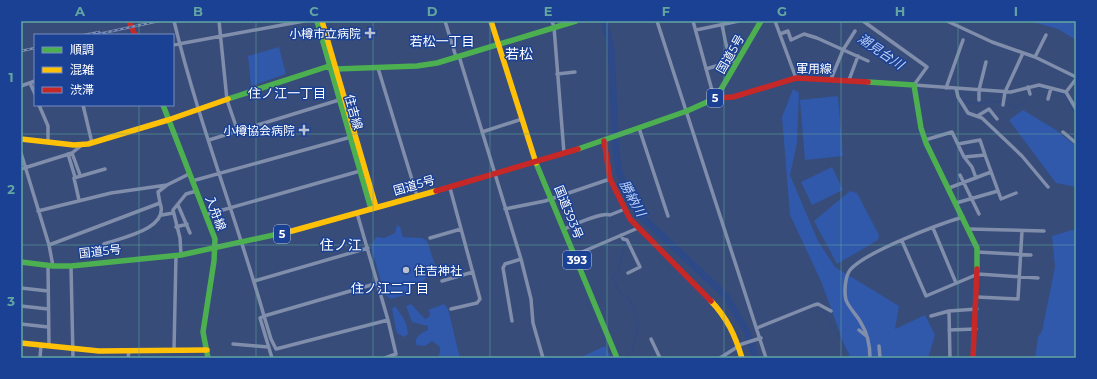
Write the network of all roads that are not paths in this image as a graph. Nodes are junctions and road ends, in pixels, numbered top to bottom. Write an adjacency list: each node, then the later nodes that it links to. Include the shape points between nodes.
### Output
1 (130, 21): 21 (main road)
2 (174, 21): 26 (street)
3 (219, 21): 24 (street)
4 (304, 21): 24 (street)
5 (317, 21): 37 (main road, 住吉線)
6 (322, 21): 38 (main road, 住吉線)
7 (445, 21): 31 (street)
8 (491, 21): 28 (main road, 国道393号)
9 (576, 21): 17 (main road)
10 (657, 21): 69 (street)
11 (693, 21): 19 (street)
12 (739, 21): 18 (street)
13 (761, 21): 35 (main road, 国道5号 / 5)
14 (775, 21): 22 (street)
15 (863, 21): 49 (street, via 927,67)
16 (947, 21): 30 (street, via 992,42)
17 (553, 24): 28 (main road); 42 (street)
18 (722, 26): 19 (street); 35 (street)
19 (696, 30): 40 (street)
20 (854, 33): 29 (street)
21 (133, 34)
22 (780, 34): 29 (street, via 788,31 792,40 804,34); 43 (street)
23 (1046, 35): 33 (street)
24 (221, 36): 26 (street); 60 (street)
25 (963, 40): 51 (street)
26 (179, 42): 27 (street); 67 (street)
27 (174, 44)
28 (498, 44): 31 (main road); 73 (main road, 国道393号)
29 (843, 50): 32 (street); 45 (street)
30 (1023, 52): 33 (street); 56 (street)
31 (457, 56): 39 (main road, via 437,63); 76 (street)
32 (858, 56): 34 (street); 46 (street)
33 (1035, 57): 44 (street)
34 (868, 61)
35 (735, 62): 40 (street); 58 (main road, 国道5号 / 5)
36 (986, 62): 54 (street)
37 (329, 67): 38 (main road); 60 (main road, via 310,71); 61 (main road, 住吉線)
38 (336, 68): 39 (main road); 78 (main road, 住吉線)
39 (378, 68): 116 (street)
40 (706, 69): 58 (street)
41 (575, 72): 42 (street)
42 (557, 74): 90 (street)
43 (796, 78): 45 (main road, 軍用線); 58 (main road, 軍用線, via 733,97)
44 (1076, 78): 57 (street)
45 (830, 79): 46 (main road, 軍用線)
46 (849, 80): 49 (main road, 軍用線)
47 (34, 81): 48 (street)
48 (30, 83): 50 (street); 55 (street)
49 (914, 85): 51 (street); 81 (main road)
50 (21, 86)
51 (946, 88): 52 (street)
52 (956, 88): 54 (street); 70 (street, via 958,97 968,113)
53 (1050, 89): 56 (street, via 1033,87 1029,91); 57 (street); 59 (street)
54 (979, 90): 56 (street); 62 (street)
55 (34, 92)
56 (1005, 92): 63 (street)
57 (1066, 92): 68 (street)
58 (716, 98): 69 (main road, 国道5号 / 5)
59 (1048, 98)
60 (227, 100): 67 (main road); 75 (street)
61 (339, 100): 75 (street); 78 (main road, 住吉線)
62 (979, 100)
63 (1003, 103)
64 (39, 106): 83 (street, via 48,126)
65 (82, 106): 84 (street)
66 (163, 106): 72 (main road, 入舟線)
67 (198, 110): 72 (main road); 80 (street)
68 (1076, 110)
69 (687, 111): 74 (main road, 国道5号 / 5); 186 (street)
70 (980, 115): 71 (street, via 989,109); 111 (street, via 1022,156)
71 (997, 119)
72 (168, 120): 84 (main road); 99 (main road, 入舟線)
73 (522, 120): 76 (street); 93 (main road, 国道393号)
74 (639, 128): 82 (main road, 国道5号 / 5); 133 (street)
75 (238, 132): 80 (street)
76 (482, 132): 100 (street)
77 (1063, 132): 85 (street)
78 (353, 137): 97 (main road, 住吉線); 101 (street); 124 (main road, 住吉線)
79 (21, 139): 83 (main road)
80 (209, 140): 101 (street)
81 (925, 140): 86 (street, via 952,132); 112 (main road)
82 (604, 141): 90 (main road, 国道5号 / 5); 106 (main road)
83 (48, 142): 87 (main road)
84 (92, 143): 87 (main road)
85 (1076, 143)
86 (958, 144): 91 (street, via 980,140); 92 (street)
87 (82, 145): 89 (street)
88 (21, 153): 94 (street)
89 (70, 153): 94 (street); 103 (street); 104 (street)
90 (564, 153): 93 (main road, 国道5号 / 5)
91 (985, 155): 92 (street); 98 (street)
92 (964, 157): 105 (street)
93 (536, 163): 100 (main road, 国道5号 / 5); 117 (main road, 国道393号 / 393)
94 (26, 167): 95 (street); 127 (street)
95 (21, 169)
96 (105, 169): 103 (street)
97 (360, 171): 123 (street); 124 (main road, 住吉線)
98 (991, 172): 105 (street); 114 (street)
99 (189, 174): 107 (main road, 入舟線); 109 (street)
100 (495, 174): 110 (main road, 国道5号 / 5); 125 (street)
101 (220, 175): 107 (street); 123 (street)
102 (960, 175): 108 (street)
103 (80, 176): 104 (street)
104 (75, 177): 119 (street)
105 (976, 178): 108 (street)
106 (610, 179): 117 (street); 126 (main road)
107 (192, 181): 113 (main road, 入舟線)
108 (964, 183): 112 (street); 118 (street)
109 (167, 185): 119 (street); 120 (street, via 158,192)
110 (450, 186): 116 (main road, 国道5号 / 5); 139 (street)
111 (1048, 187)
112 (949, 188): 121 (main road)
113 (196, 191): 122 (street, via 186,194); 132 (main road, 入舟線)
114 (998, 191): 115 (street, via 1001,199); 118 (street)
115 (1016, 193)
116 (417, 196): 124 (main road, 国道5号 / 5)
117 (552, 199): 125 (street); 140 (main road, 国道393号 / 393)
118 (972, 199): 121 (street); 130 (street)
119 (80, 200): 127 (street)
120 (160, 203): 131 (street); 150 (street)
121 (956, 203): 134 (main road)
122 (178, 205): 128 (street); 135 (street)
123 (231, 207): 132 (street); 149 (street)
124 (373, 208): 129 (main road, 国道5号 / 5)
125 (505, 209): 158 (street)
126 (625, 209): 137 (main road); 140 (street)
127 (38, 211): 150 (street)
128 (173, 213): 131 (street); 136 (street)
129 (357, 213): 149 (main road, 国道5号 / 5); 151 (street)
130 (980, 214)
131 (162, 215): 148 (street, via 147,230)
132 (205, 215): 152 (main road, 入舟線, via 214,239)
133 (668, 216)
134 (963, 217): 138 (street); 141 (main road)
135 (187, 224): 136 (street); 144 (street)
136 (176, 227): 156 (street)
137 (638, 228): 145 (street); 196 (main road, via 723,314)
138 (933, 228): 147 (street); 170 (street)
139 (461, 229): 146 (street); 162 (street)
140 (564, 229): 154 (main road, 国道393号 / 393)
141 (969, 229): 142 (street); 153 (main road, via 976,242)
142 (1022, 231): 143 (street); 155 (street)
143 (1044, 231)
144 (190, 233)
145 (621, 235): 154 (street); 163 (street, via 627,240 640,266)
146 (430, 238)
147 (902, 241): 170 (street, via 926,296); 190 (street, via 859,262 847,278 846,301 862,323)
148 (104, 244)
149 (243, 244): 152 (main road, 国道5号 / 5); 167 (street)
150 (49, 245): 160 (street)
151 (368, 248): 167 (street); 169 (street)
152 (215, 250): 156 (main road, 国道5号 / 5); 202 (main road, 入舟線, via 204,324)
153 (977, 252): 155 (street); 164 (main road)
154 (575, 254): 211 (main road, 国道393号 / 393)
155 (1020, 254): 157 (street); 165 (street)
156 (179, 255): 161 (main road, 国道5号 / 5); 201 (street)
157 (1031, 255)
158 (521, 259): 183 (street, via 505,264 504,268); 210 (street, via 531,300 533,323)
159 (21, 262): 160 (main road, 国道5号 / 5)
160 (50, 266): 161 (main road, 国道5号 / 5); 172 (street)
161 (71, 266): 200 (street)
162 (473, 272): 168 (street); 176 (street, via 480,299)
163 (628, 273)
164 (978, 274): 165 (street); 170 (street); 173 (main road)
165 (1019, 277): 166 (street); 173 (street, via 1018,299)
166 (1038, 278)
167 (254, 281): 180 (street)
168 (442, 281)
169 (378, 283): 180 (street); 182 (street)
170 (956, 283)
171 (21, 288): 172 (street)
172 (48, 290): 175 (street)
173 (977, 297): 177 (main road)
174 (21, 306): 175 (street)
175 (48, 309): 185 (street)
176 (451, 309)
177 (977, 309): 179 (street); 187 (main road)
178 (831, 311): 186 (street, via 818,304)
179 (949, 311): 181 (street); 189 (street)
180 (264, 316): 182 (street, via 276,349); 199 (street, via 260,318)
181 (931, 316)
182 (388, 320): 209 (street, via 396,354)
183 (512, 321)
184 (21, 324): 185 (street)
185 (48, 327): 197 (street)
186 (757, 328): 192 (street)
187 (976, 329): 189 (street); 219 (main road)
188 (859, 330): 190 (street)
189 (949, 330): 218 (street)
190 (867, 337): 216 (street, via 870,343)
191 (651, 339): 212 (street)
192 (760, 339): 196 (street); 215 (street)
193 (21, 343): 195 (main road)
194 (234, 344): 199 (street)
195 (41, 345): 197 (main road); 204 (street)
196 (740, 345): 213 (street); 214 (main road)
197 (49, 346): 200 (main road)
198 (879, 346): 217 (street)
199 (268, 347): 208 (street)
200 (73, 349): 203 (main road); 205 (street)
201 (174, 350): 202 (main road); 203 (main road)
202 (207, 350): 207 (main road, 入舟線)
203 (129, 351): 206 (street)
204 (40, 358)
205 (72, 358)
206 (128, 358)
207 (208, 358)
208 (272, 358)
209 (385, 358)
210 (543, 358)
211 (617, 358)
212 (660, 358)
213 (720, 358)
214 (742, 358)
215 (766, 358)
216 (870, 358)
217 (880, 358)
218 (950, 358)
219 (973, 358)

